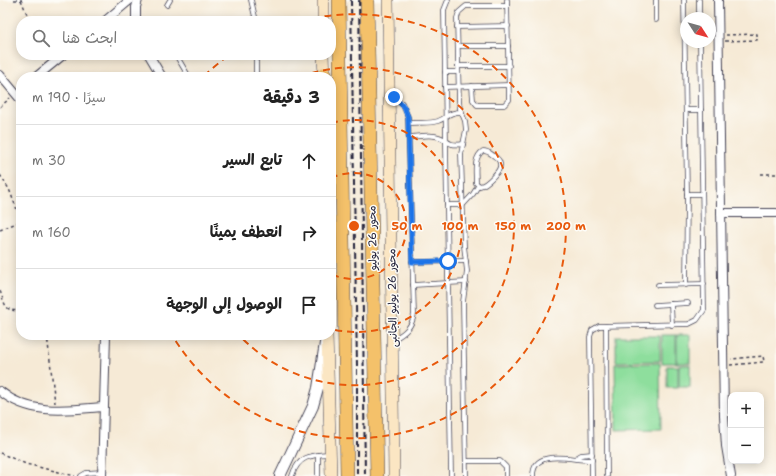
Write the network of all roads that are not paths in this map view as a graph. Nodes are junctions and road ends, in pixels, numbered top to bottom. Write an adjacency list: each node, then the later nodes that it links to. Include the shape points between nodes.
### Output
1 (130, 0): 19 (street)
2 (138, 0): 20 (street)
3 (170, 0): 15 (lane)
4 (251, 0): 21 (lane)
5 (323, 0): 22 (main road)
6 (339, 0): 57 (highway)
7 (367, 0): 101 (highway, محور 26 يوليو)
8 (388, 0): 50 (main road, محور 26 يوليو الجانبى)
9 (448, 0): 42 (lane, via 444,10)
10 (507, 0): 16 (lane)
11 (656, 0): 23 (lane)
12 (684, 0): 17 (lane)
13 (699, 0): 18 (lane)
14 (718, 0): 66 (street)
15 (167, 5)
16 (507, 6): 24 (lane); 25 (lane, via 466,6 459,12)
17 (684, 12)
18 (699, 12)
19 (111, 16)
20 (136, 16)
21 (255, 16)
22 (323, 16)
23 (656, 20)
24 (508, 26): 25 (lane); 27 (lane)
25 (457, 27): 26 (lane)
26 (458, 46): 27 (lane); 35 (lane)
27 (508, 46): 36 (lane)
28 (685, 48): 52 (lane)
29 (700, 48): 53 (lane)
30 (57, 60): 37 (street)
31 (152, 60): 38 (street)
32 (179, 60): 39 (lane)
33 (256, 60): 40 (lane)
34 (323, 60): 41 (main road)
35 (458, 66): 36 (lane); 43 (lane)
36 (509, 66): 45 (lane)
37 (42, 72)
38 (159, 72)
39 (186, 72)
40 (256, 72)
41 (324, 72)
42 (445, 72): 43 (lane); 48 (lane)
43 (458, 72): 46 (lane)
44 (0, 75): 49 (street)
45 (510, 85): 47 (lane); 47 (lane, via 510,100 501,106 475,104)
46 (458, 86): 47 (lane); 48 (lane); 54 (lane)
47 (472, 86)
48 (445, 87): 55 (lane)
49 (16, 90)
50 (389, 95): 56 (lane, via 404,107); 85 (main road, محور 26 يوليو الجانبى)
51 (336, 110): 57 (highway)
52 (686, 110): 53 (lane); 62 (lane)
53 (701, 110): 63 (lane)
54 (462, 112): 55 (lane, via 452,112); 60 (lane, via 466,126)
55 (445, 117): 56 (lane, via 436,122); 59 (lane)
56 (409, 123): 58 (lane)
57 (341, 125): 100 (highway)
58 (409, 137): 59 (lane, via 434,136); 70 (lane)
59 (446, 141): 60 (lane, via 453,145); 64 (lane)
60 (463, 144): 65 (lane)
61 (478, 186): 61 (lane, via 485,184 500,168 499,160 487,152 481,152 477,158); 65 (lane)
62 (687, 194): 63 (lane); 76 (lane)
63 (702, 194): 73 (lane)
64 (447, 205): 65 (lane); 68 (lane)
65 (462, 205): 69 (lane)
66 (721, 213): 67 (street); 109 (street, via 725,431)
67 (776, 213)
68 (448, 261): 69 (lane); 70 (lane); 72 (lane)
69 (466, 261): 71 (lane)
70 (412, 262): 74 (lane)
71 (466, 282): 72 (lane); 93 (lane, via 463,302)
72 (448, 283): 74 (lane); 103 (lane)
73 (704, 284): 76 (lane); 80 (lane, via 705,306 701,317 693,323)
74 (413, 285): 85 (lane, via 412,323 406,331)
75 (658, 285): 76 (lane)
76 (686, 285)
77 (688, 303): 78 (lane)
78 (671, 304): 79 (lane); 80 (lane)
79 (655, 305)
80 (672, 325): 81 (lane)
81 (606, 326): 89 (lane, via 596,327 590,335); 108 (lane)
82 (106, 340): 87 (street)
83 (326, 340): 96 (street, via 313,406)
84 (327, 340): 88 (main road)
85 (392, 340): 102 (main road, محور 26 يوليو الجانبى)
86 (0, 391): 87 (street, via 10,399 32,408 56,410)
87 (104, 407): 94 (street)
88 (331, 454): 90 (lane); 99 (main road)
89 (592, 454): 91 (lane); 92 (lane)
90 (318, 455): 97 (lane, via 300,462); 98 (lane)
91 (576, 458): 92 (lane); 106 (lane, via 543,459 535,465)
92 (592, 460): 107 (lane)
93 (466, 461): 104 (lane); 105 (lane, via 500,461 506,467)
94 (102, 474): 95 (lane, via 86,473)
95 (81, 476)
96 (280, 476)
97 (292, 476)
98 (318, 476)
99 (331, 476)
100 (347, 476)
101 (377, 476)
102 (394, 476)
103 (451, 476)
104 (466, 476)
105 (506, 476)
106 (533, 476)
107 (592, 476)
108 (607, 476)
109 (731, 476)

